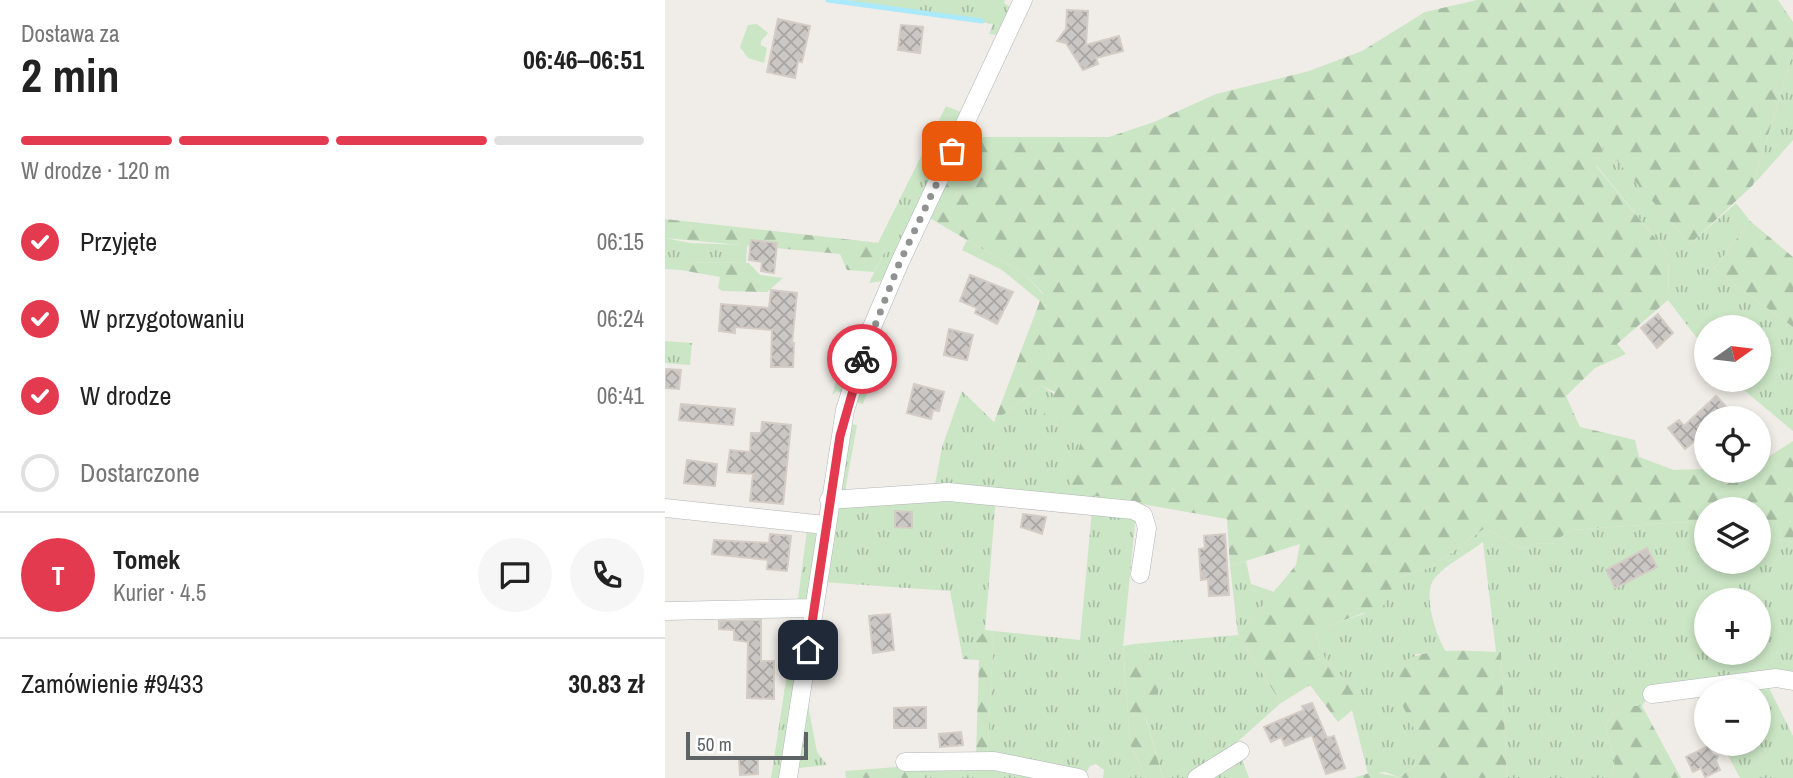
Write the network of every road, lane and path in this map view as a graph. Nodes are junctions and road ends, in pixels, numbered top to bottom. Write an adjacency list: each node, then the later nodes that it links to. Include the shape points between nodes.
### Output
1 (1023, 0): 2 (street, via 929,195 872,327 845,410)
2 (829, 500): 4 (street); 5 (street, via 948,492 1133,510 1143,516 1147,527)
3 (665, 508): 4 (street)
4 (825, 525): 6 (street)
5 (1140, 573)
6 (812, 608): 7 (street); 12 (street)
7 (665, 611)
8 (1793, 681): 9 (street, via 1776,678)
9 (1652, 694)
10 (1240, 751): 14 (street)
11 (905, 762): 13 (street, via 994,761)
12 (787, 778)
13 (1079, 778)
14 (1197, 778)

